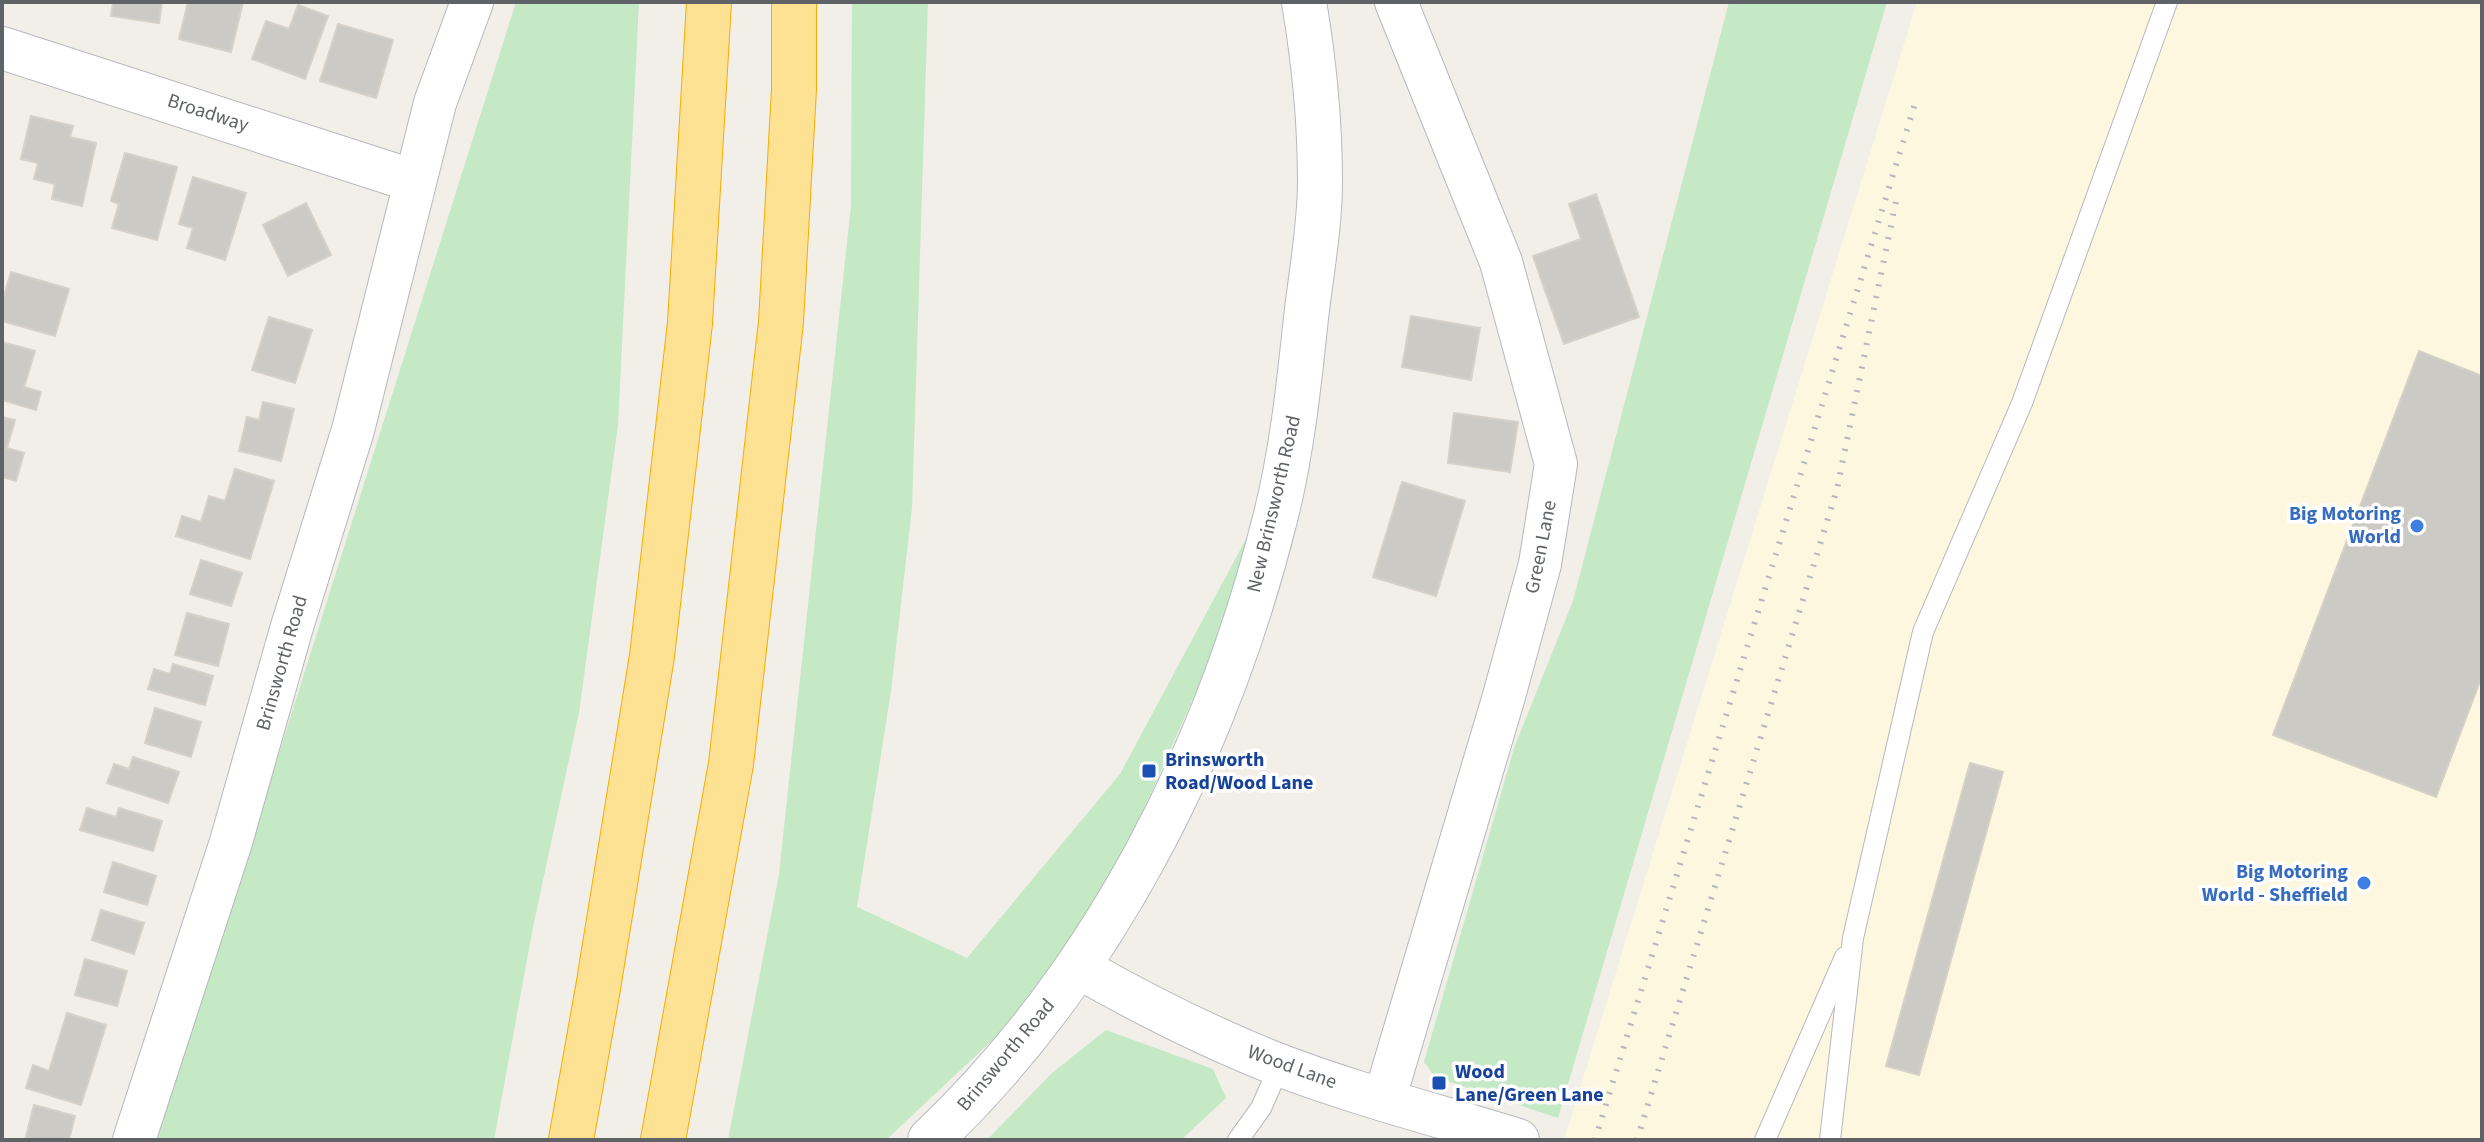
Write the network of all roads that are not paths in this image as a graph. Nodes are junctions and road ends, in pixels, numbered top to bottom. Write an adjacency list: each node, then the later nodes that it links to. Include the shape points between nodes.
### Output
1 (472, 2): 8 (street, Brinsworth Road, via 435,103)
2 (709, 2): 14 (highway, via 690,323 652,656)
3 (794, 2): 15 (highway, via 781,322 735,732)
4 (1304, 2): 10 (main road, New Brinsworth Road, via 1320,184 1296,413 1276,513 1239,643 1189,767 1136,873)
5 (1396, 2): 12 (street, Green Lane, via 1501,262 1556,464 1540,564)
6 (2167, 2): 9 (lane, via 2022,403 1923,632)
7 (4, 54): 8 (street, Broadway)
8 (414, 181): 13 (street, Brinsworth Road, via 353,430 231,842)
9 (1853, 938): 19 (lane); 20 (lane)
10 (1078, 967): 11 (street, Wood Lane, via 1150,1008); 16 (main road, Brinsworth Road, via 1017,1047)
11 (1280, 1065): 12 (street, Wood Lane); 17 (lane, via 1261,1108)
12 (1384, 1100): 18 (street, Wood Lane)
13 (134, 1140)
14 (571, 1140)
15 (663, 1140)
16 (930, 1140)
17 (1238, 1140)
18 (1518, 1140)
19 (1765, 1140)
20 (1830, 1140)

